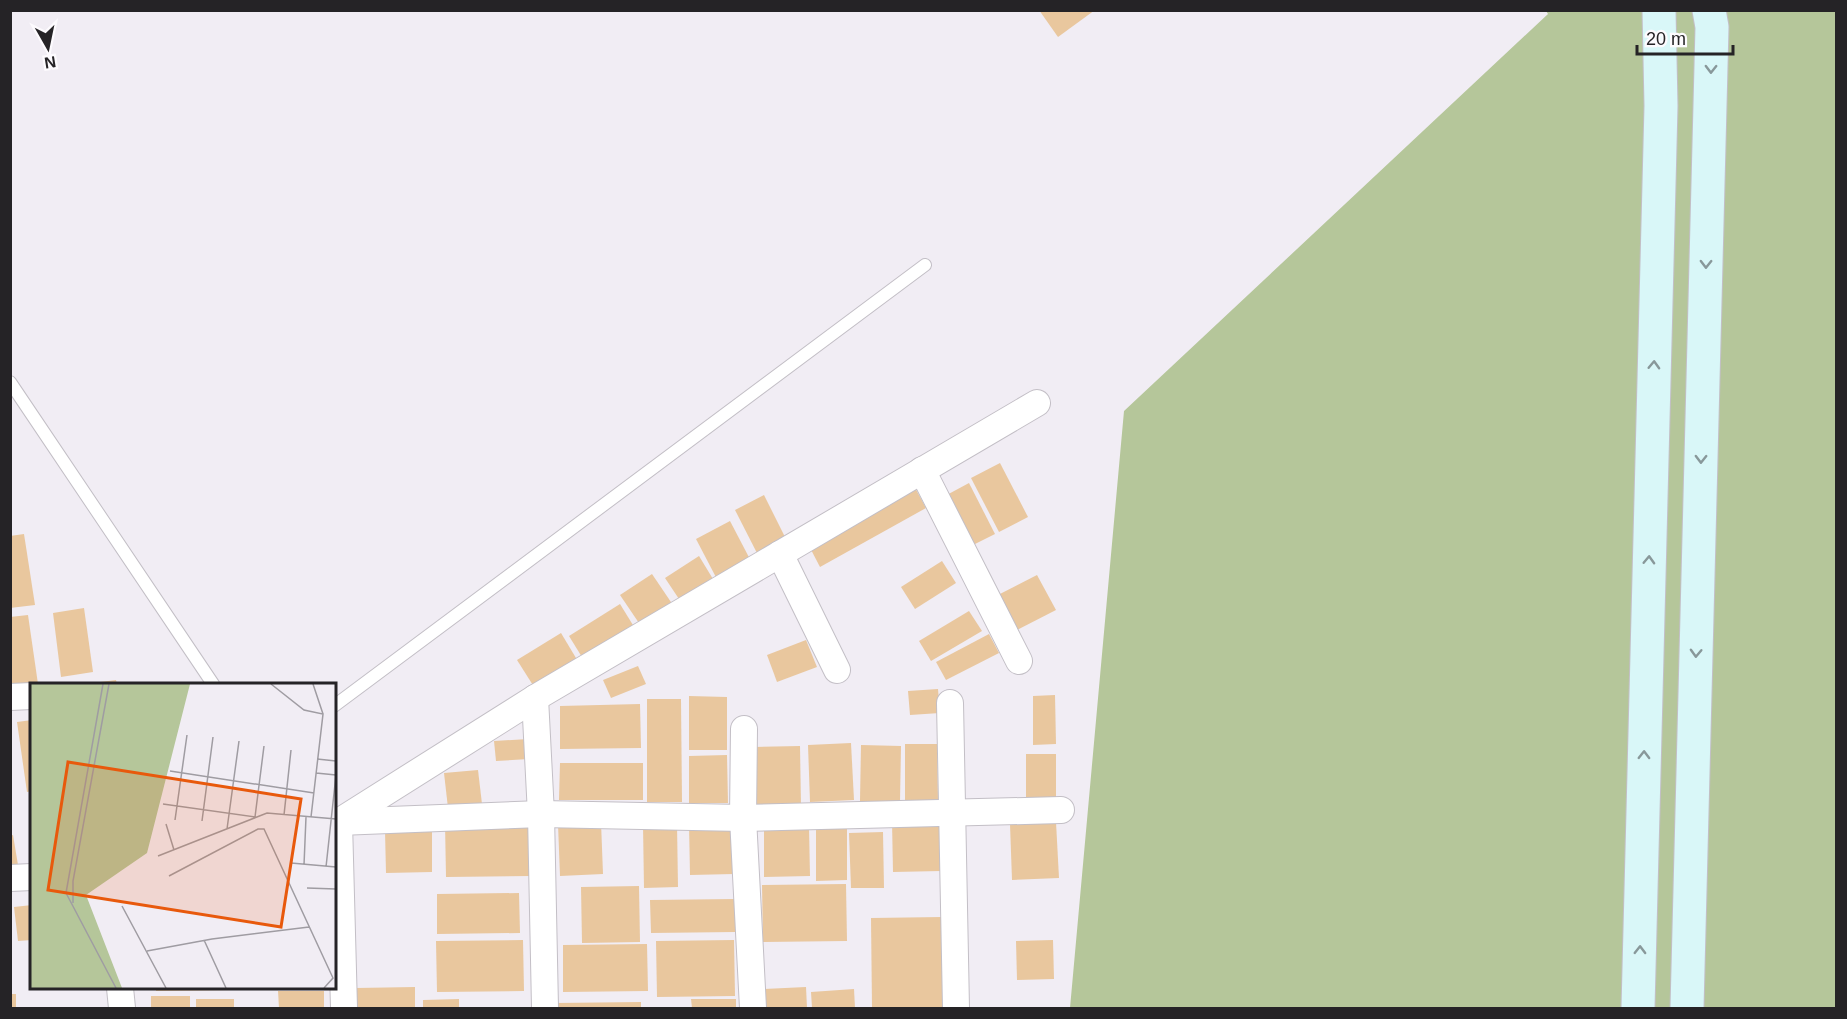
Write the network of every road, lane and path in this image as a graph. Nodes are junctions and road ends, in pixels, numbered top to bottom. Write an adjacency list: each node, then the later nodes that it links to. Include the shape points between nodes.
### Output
1 (1659, 10): 30 (main road, one-way to 1, via 1661,106)
2 (1709, 10): 31 (main road, one-way to 31, via 1712,27)
3 (925, 265): 15 (lane)
4 (10, 382): 10 (lane)
5 (1037, 403): 6 (street)
6 (922, 470): 7 (street); 8 (street)
7 (780, 554): 9 (street); 13 (street)
8 (1019, 661)
9 (837, 670)
10 (212, 683)
11 (30, 696): 12 (street)
12 (10, 697)
13 (535, 698): 19 (street); 21 (street)
14 (950, 704): 18 (street)
15 (336, 705)
16 (744, 729): 20 (street)
17 (1061, 810): 18 (street)
18 (954, 812): 20 (street); 29 (street)
19 (541, 814): 20 (street); 21 (street); 27 (street)
20 (743, 818): 28 (street)
21 (337, 823): 26 (street)
22 (30, 877): 23 (street)
23 (10, 878)
24 (120, 989): 25 (street)
25 (122, 1008)
26 (344, 1008)
27 (545, 1008)
28 (753, 1008)
29 (956, 1008)
30 (1638, 1008)
31 (1687, 1008)

